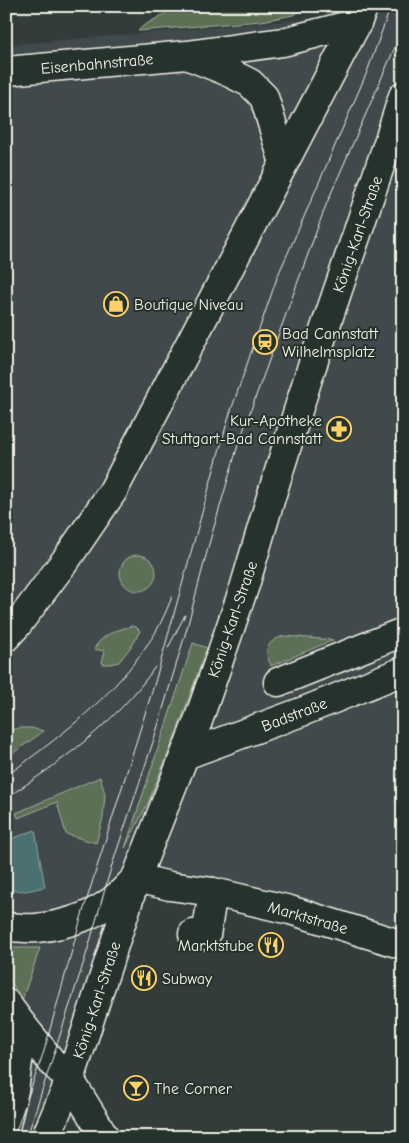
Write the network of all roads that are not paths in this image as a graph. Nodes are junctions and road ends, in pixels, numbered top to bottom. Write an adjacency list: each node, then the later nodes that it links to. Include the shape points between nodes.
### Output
1 (361, 15): 2 (main road, Eisenbahnstraße, via 283,42); 5 (main road)
2 (187, 55): 3 (main road, Eisenbahnstraße); 5 (main road, Eisenbahnstraße, via 250,83 264,98)
3 (6, 71)
4 (403, 96): 10 (main road, König-Karl-Straße, via 310,372 245,585)
5 (284, 162): 7 (main road, via 113,490 18,625)
6 (403, 632): 9 (main road)
7 (6, 637)
8 (403, 670): 10 (main road, Badstraße)
9 (278, 682)
10 (185, 756): 11 (main road, König-Karl-Straße)
11 (136, 878): 12 (main road, Marktstraße); 13 (main road, via 118,896 81,918 36,928); 18 (main road, König-Karl-Straße)
12 (213, 892): 14 (main road); 15 (main road, Marktstraße, via 290,910)
13 (6, 927)
14 (197, 939)
15 (403, 945)
16 (6, 1003): 17 (main road)
17 (23, 1026): 18 (main road); 19 (main road)
18 (70, 1080): 20 (main road, König-Karl-Straße); 21 (main road)
19 (6, 1124)
20 (46, 1137)
21 (105, 1137)

